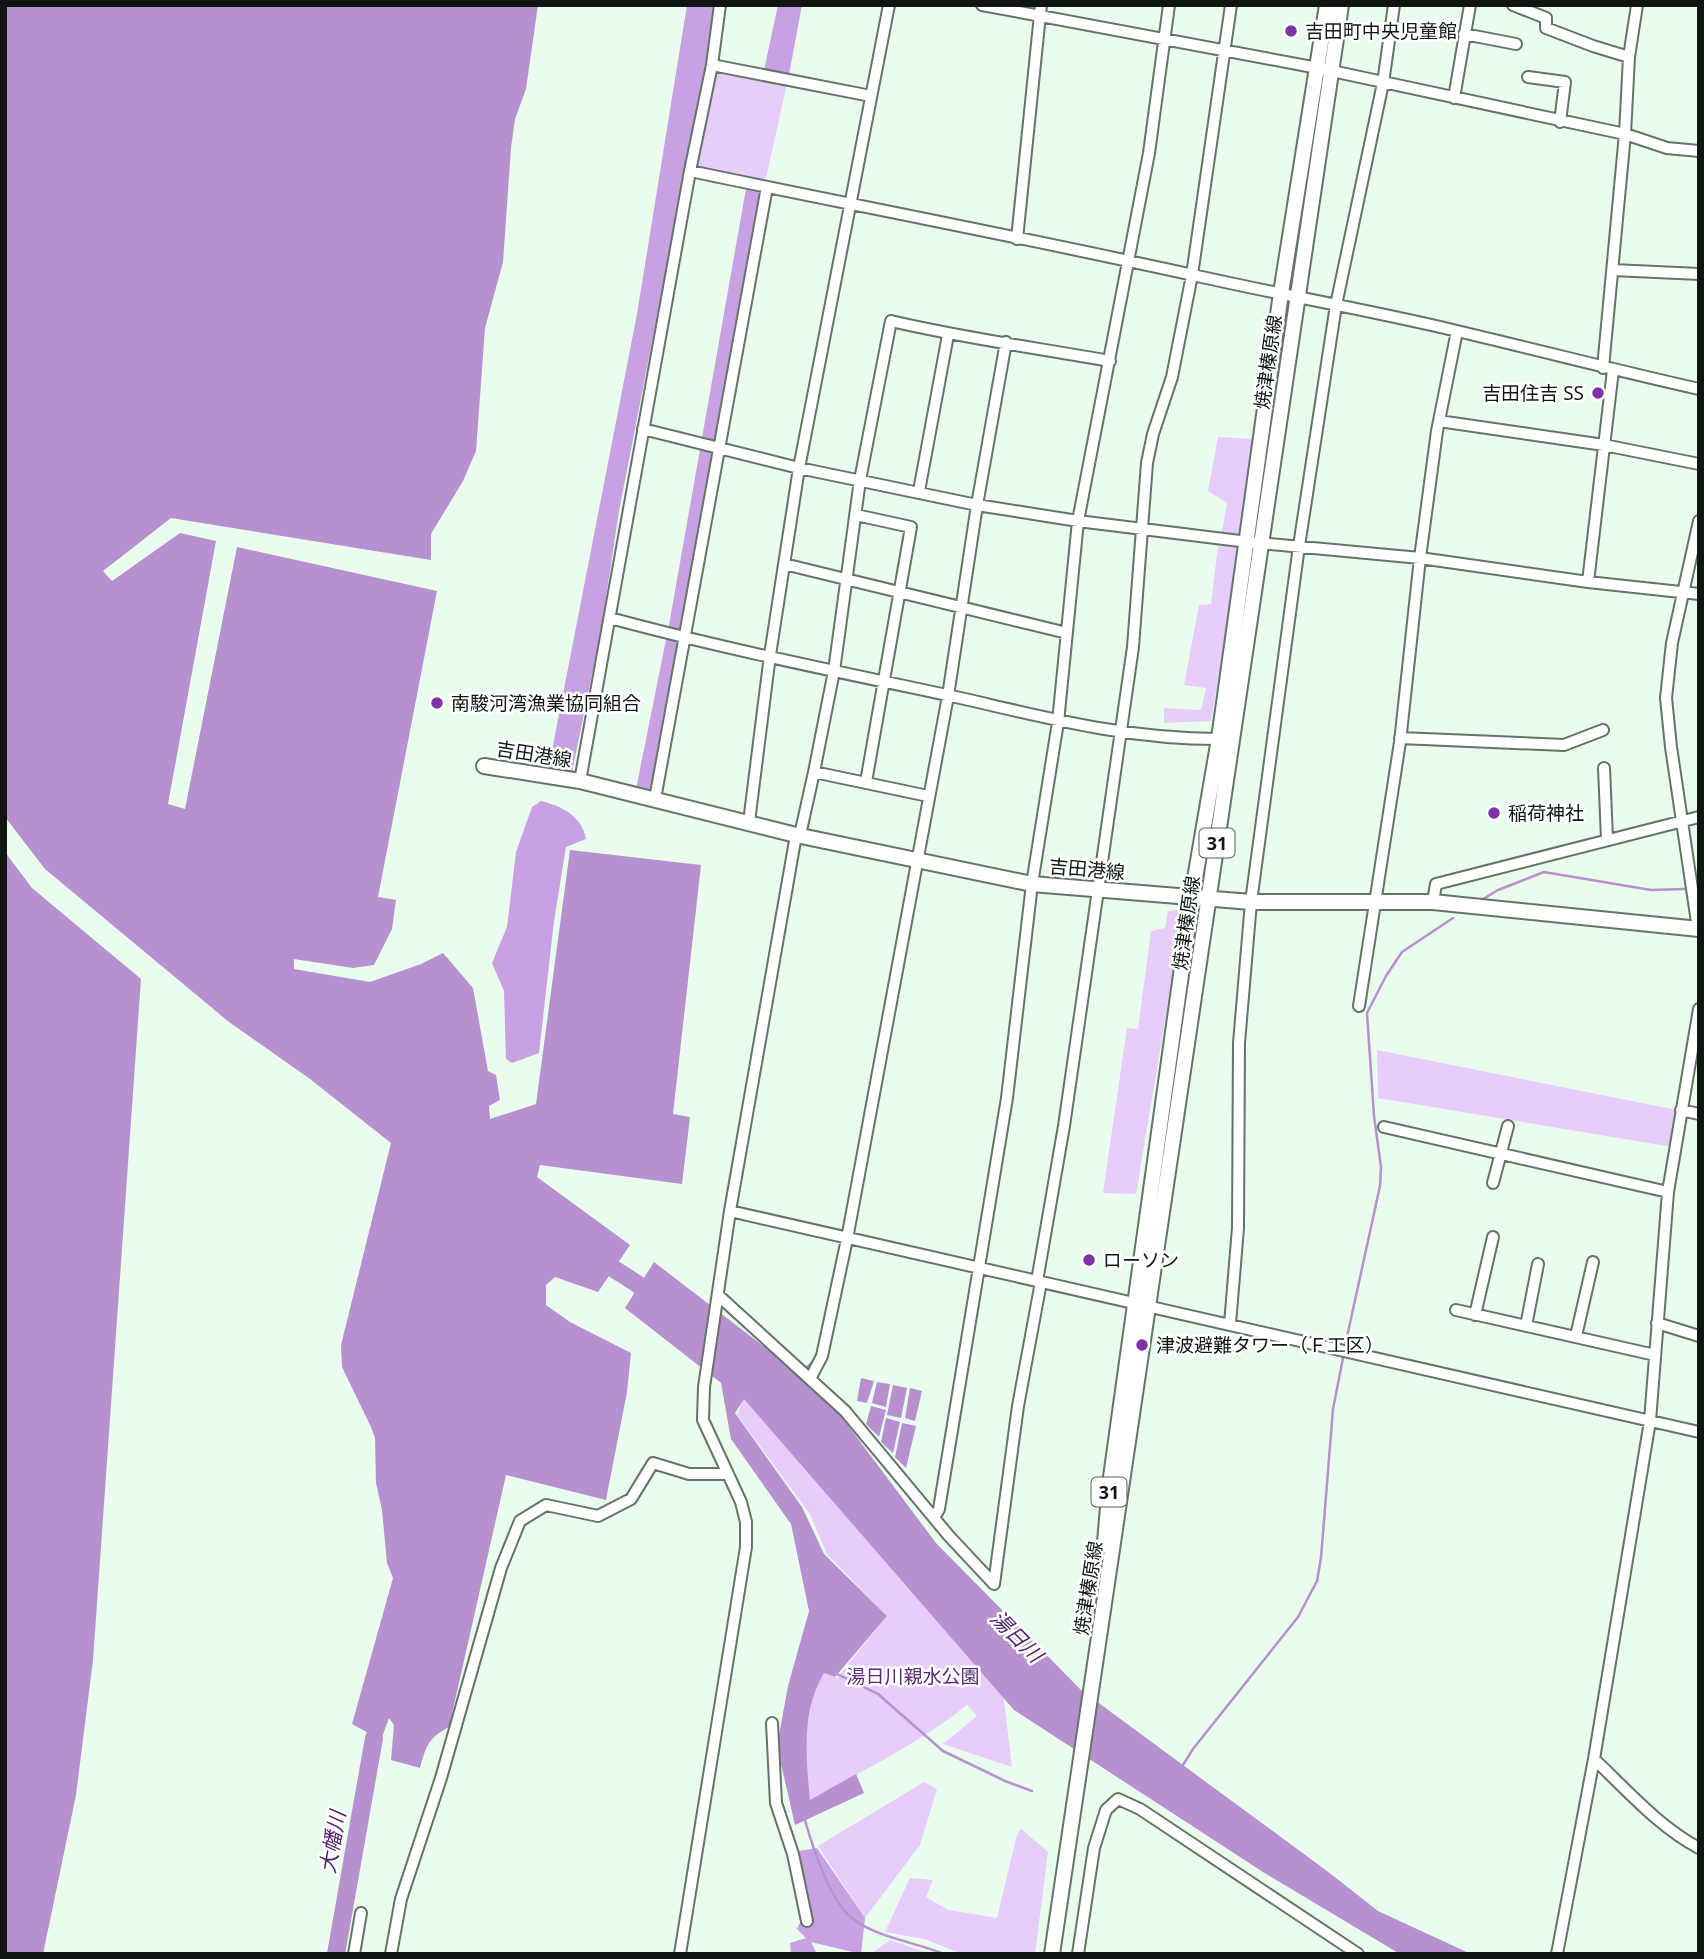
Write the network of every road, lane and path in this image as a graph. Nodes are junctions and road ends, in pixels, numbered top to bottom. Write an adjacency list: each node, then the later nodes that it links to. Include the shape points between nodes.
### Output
1 (720, 5): 18 (street)
2 (889, 5): 22 (street)
3 (982, 5): 12 (street)
4 (1169, 5): 14 (street)
5 (1231, 5): 16 (street)
6 (1327, 5): 19 (main road, 焼津榛原線 / 31)
7 (1341, 5): 19 (main road, 焼津榛原線 / 31)
8 (1394, 5): 21 (street)
9 (1470, 5): 13 (street)
10 (1513, 5): 17 (street, via 1546,18 1546,28)
11 (1637, 5): 17 (street)
12 (1040, 10): 14 (street); 30 (street)
13 (1464, 34): 15 (street); 23 (street)
14 (1164, 38): 16 (street); 31 (street)
15 (1516, 44)
16 (1225, 50): 19 (street); 34 (street)
17 (1629, 57): 25 (street)
18 (712, 65): 22 (street); 27 (street)
19 (1325, 70): 21 (street); 35 (main road, 焼津榛原線 / 31); 36 (main road, 焼津榛原線 / 31)
20 (1528, 77): 24 (street, via 1565,82)
21 (1382, 83): 23 (street); 37 (street)
22 (871, 96): 29 (street)
23 (1454, 98): 24 (street)
24 (1560, 122): 25 (street)
25 (1625, 134): 26 (street, via 1667,148); 32 (street)
26 (1699, 150)
27 (690, 171): 28 (street); 45 (street)
28 (767, 187): 29 (street); 47 (street)
29 (849, 204): 30 (street); 49 (street)
30 (1017, 239): 31 (street)
31 (1130, 260): 34 (street); 41 (street)
32 (1614, 270): 33 (street); 42 (street)
33 (1699, 274)
34 (1192, 275): 35 (street); 56 (street, via 1172,377 1147,463)
35 (1281, 293): 36 (street); 57 (main road, 焼津榛原線 / 31)
36 (1297, 297): 37 (street); 57 (main road, 焼津榛原線 / 31)
37 (1336, 305): 38 (street); 58 (street)
38 (1457, 331): 42 (street); 44 (street)
39 (948, 335): 40 (street); 50 (street, via 891,321); 51 (street)
40 (1006, 342): 41 (street); 52 (street)
41 (1110, 361): 54 (street)
42 (1608, 369): 43 (street); 46 (street)
43 (1699, 389)
44 (1439, 421): 46 (street); 59 (street)
45 (643, 429): 47 (street); 67 (street)
46 (1604, 446): 48 (street); 62 (street)
47 (720, 448): 49 (street); 69 (street)
48 (1699, 464)
49 (799, 468): 50 (street); 60 (street)
50 (860, 480): 51 (street); 53 (street)
51 (919, 492): 52 (street)
52 (977, 505): 54 (street); 66 (street)
53 (856, 515): 61 (street); 63 (street, via 911,527)
54 (1078, 521): 56 (street); 68 (street)
55 (1699, 521): 64 (street)
56 (1141, 530): 57 (street); 76 (street, via 1133,648)
57 (1255, 542): 58 (street); 78 (main road, 焼津榛原線 / 31); 95 (main road, 焼津榛原線 / 31)
58 (1299, 546): 59 (street); 97 (street)
59 (1420, 558): 62 (street); 77 (street)
60 (783, 564): 61 (street); 70 (street)
61 (848, 579): 63 (street); 71 (street)
62 (1588, 583): 64 (street)
63 (901, 592): 66 (street); 72 (street)
64 (1683, 592): 65 (street); 88 (street, via 1666,698)
65 (1699, 594)
66 (962, 609): 68 (street); 73 (street)
67 (610, 618): 69 (street); 82 (street)
68 (1067, 633): 74 (street)
69 (684, 638): 70 (street); 85 (street)
70 (770, 655): 71 (street); 87 (street)
71 (834, 671): 72 (street); 81 (street)
72 (883, 682): 73 (street); 83 (street)
73 (948, 696): 74 (street); 84 (street)
74 (1058, 722): 76 (street); 92 (street)
75 (1602, 730): 77 (street, via 1564,746)
76 (1120, 733): 78 (street); 93 (street)
77 (1400, 738): 96 (street)
78 (1219, 739): 94 (main road, 焼津榛原線 / 31)
79 (484, 766): 82 (main road, 吉田港線)
80 (1604, 768): 90 (street)
81 (814, 772): 83 (street); 89 (street)
82 (580, 781): 85 (main road, 吉田港線)
83 (866, 782): 84 (street)
84 (928, 796): 91 (street)
85 (655, 799): 87 (main road, 吉田港線)
86 (1699, 817): 88 (street)
87 (748, 821): 89 (main road, 吉田港線)
88 (1683, 821): 90 (street); 99 (street)
89 (798, 835): 91 (main road, 吉田港線); 109 (street)
90 (1607, 839): 98 (street, via 1436,884)
91 (917, 859): 92 (main road, 吉田港線); 111 (street)
92 (1032, 884): 93 (main road, 吉田港線); 114 (street, via 1007,1098)
93 (1097, 890): 94 (main road, 吉田港線); 115 (street)
94 (1192, 896): 95 (main road, 吉田港線); 117 (main road, 焼津榛原線 / 31)
95 (1209, 897): 97 (main road, 吉田港線); 117 (main road, 焼津榛原線 / 31)
96 (1377, 900): 97 (main road, 吉田港線); 98 (main road, 吉田港線); 100 (street)
97 (1251, 902): 121 (street, via 1239,1043 1238,1228)
98 (1433, 902): 99 (main road, 吉田港線)
99 (1698, 929)
100 (1359, 1006)
101 (1699, 1009): 102 (street)
102 (1681, 1110): 103 (street); 108 (street)
103 (1699, 1114)
104 (1508, 1126): 106 (street)
105 (1384, 1127): 106 (street)
106 (1501, 1154): 107 (street); 108 (street)
107 (1493, 1182)
108 (1668, 1192): 120 (street)
109 (730, 1210): 111 (street); 116 (street)
110 (1493, 1237): 119 (street)
111 (848, 1239): 114 (street); 126 (street, via 822,1356)
112 (1593, 1262): 123 (street)
113 (1538, 1264): 122 (street)
114 (979, 1269): 115 (street); 130 (street)
115 (1039, 1281): 117 (street); 130 (street, via 994,1584)
116 (718, 1298): 126 (street); 129 (street, via 703,1420)
117 (1143, 1306): 121 (street); 134 (main road, 焼津榛原線 / 31, via 1110,1484 1093,1680)
118 (1455, 1310): 119 (street)
119 (1475, 1315): 122 (street)
120 (1657, 1323): 124 (street); 125 (street)
121 (1230, 1324): 127 (street)
122 (1526, 1326): 123 (street)
123 (1576, 1336): 125 (street)
124 (1699, 1336)
125 (1655, 1355): 127 (street)
126 (810, 1379): 130 (street, via 845,1412)
127 (1650, 1421): 128 (street); 132 (street)
128 (1699, 1432)
129 (727, 1474): 138 (street, via 689,1474 653,1463 631,1499 598,1516 547,1505 520,1521 501,1568 401,1899); 139 (street, via 741,1502 746,1547)
130 (934, 1518)
131 (772, 1723): 136 (street, via 776,1803)
132 (1594, 1759): 133 (street, via 1664,1825); 144 (street)
133 (1699, 1848)
134 (1062, 1888): 140 (main road, 焼津榛原線 / 31); 141 (main road, 焼津榛原線 / 31)
135 (361, 1913): 137 (street)
136 (807, 1921)
137 (354, 1954)
138 (390, 1954)
139 (680, 1954)
140 (1044, 1954)
141 (1052, 1954)
142 (1077, 1954): 143 (street, via 1094,1848 1105,1810 1118,1799 1140,1809)
143 (1358, 1954)
144 (1557, 1954)

